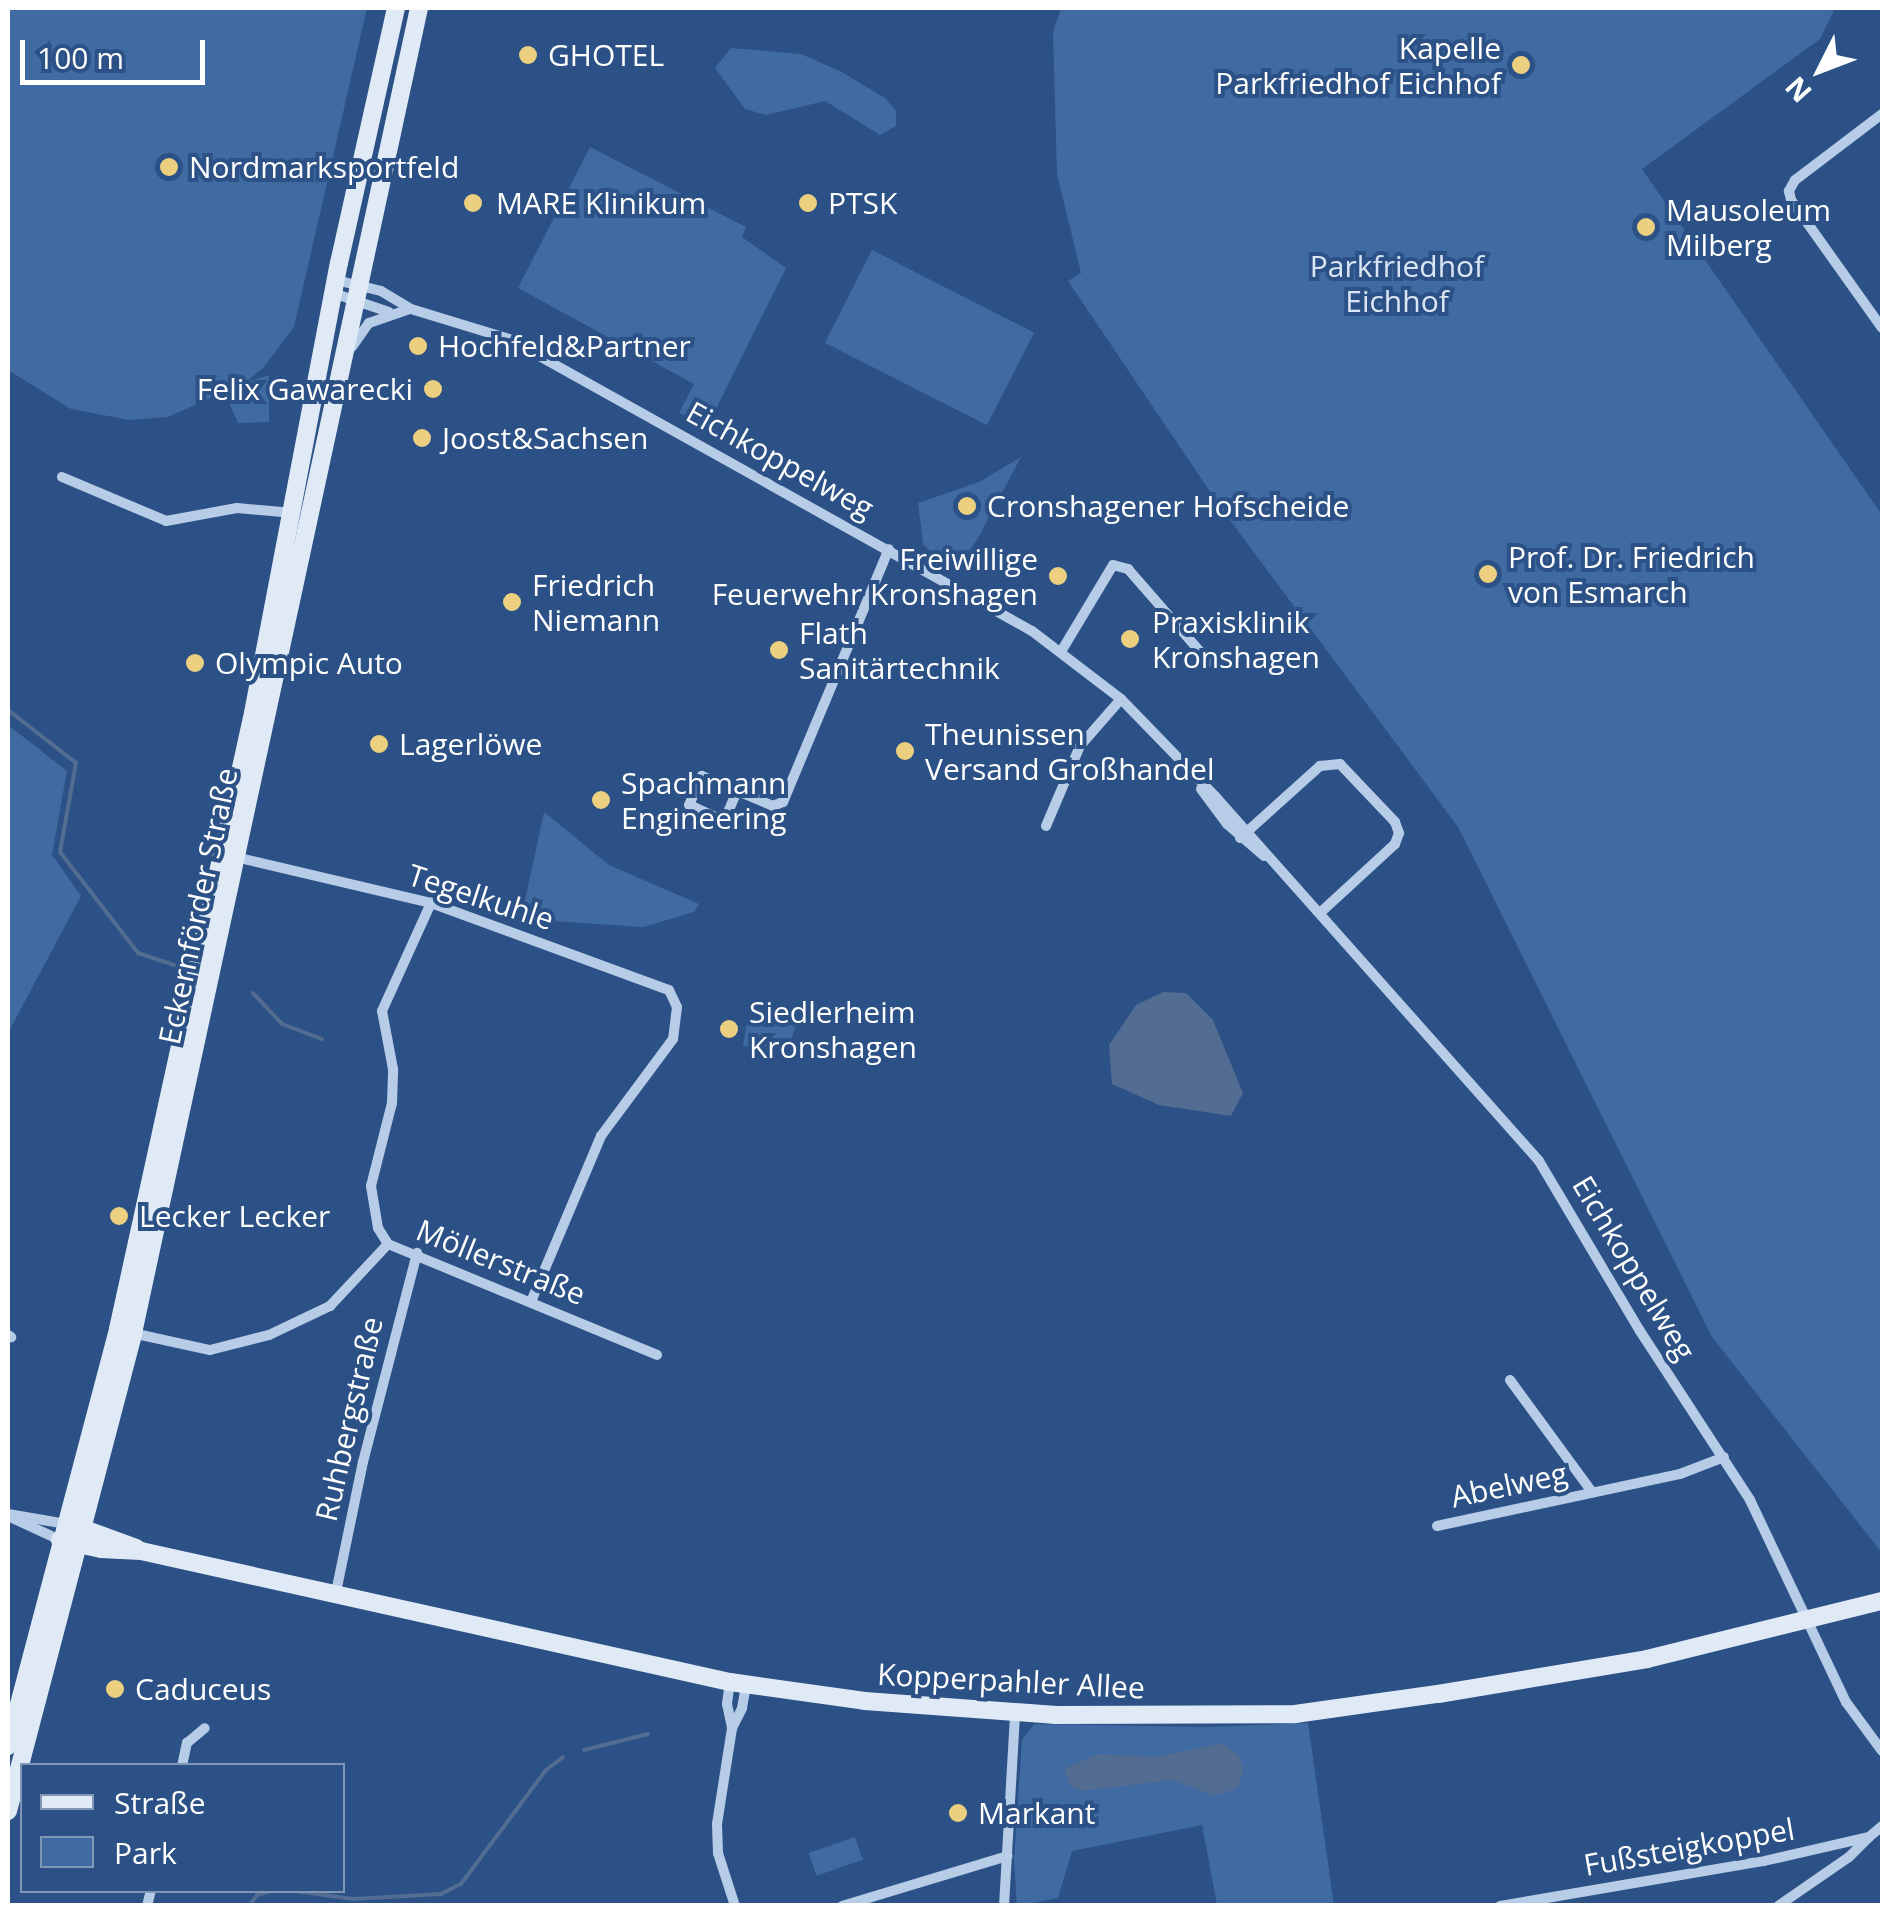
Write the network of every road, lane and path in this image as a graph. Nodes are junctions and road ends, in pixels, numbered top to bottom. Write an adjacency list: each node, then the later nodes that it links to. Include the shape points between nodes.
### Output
1 (396, 8): 4 (main road, Eckernförder Straße)
2 (419, 8): 5 (main road, Eckernförder Straße)
3 (1882, 114): 8 (street, via 1789,191)
4 (334, 286): 5 (street, Eichkoppelweg); 5 (street, Eichkoppelweg); 11 (main road, Eckernförder Straße)
5 (355, 293): 6 (street, Eichkoppelweg, via 381,291); 7 (street, Eichkoppelweg); 9 (main road, Eckernförder Straße)
6 (410, 309): 7 (street, Eichkoppelweg); 12 (street, Eichkoppelweg, via 509,339)
7 (390, 313): 9 (street, Eichkoppelweg, via 363,328)
8 (1882, 328)
9 (341, 365): 11 (main road, Eckernförder Straße)
10 (62, 477): 11 (street, via 166,520 229,508)
11 (301, 513): 19 (main road, Eckernförder Straße)
12 (889, 548): 13 (street, Eichkoppelweg); 16 (street, via 784,802 773,806)
13 (1062, 650): 14 (street, via 1113,566 1128,569); 15 (street, Eichkoppelweg)
14 (1209, 662)
15 (1121, 699): 17 (street, via 1080,746); 18 (street, Eichkoppelweg)
16 (737, 791): 16 (street, via 702,776 689,805 724,821)
17 (1046, 826)
18 (1244, 835): 21 (street, Eichkoppelweg); 21 (street, via 1320,766 1340,764 1398,833 1395,844)
19 (230, 856): 20 (street, Tegelkuhle); 25 (main road, Eckernförder Straße)
20 (431, 903): 22 (street, via 382,1012 392,1103 372,1186 378,1228); 24 (street, Tegelkuhle, via 654,981 674,998 672,1039 602,1136)
21 (1320, 913): 28 (street, Eichkoppelweg, via 1539,1161)
22 (388, 1244): 23 (street, Möllerstraße); 25 (street, Möllerstraße, via 330,1306 270,1336 210,1350)
23 (417, 1253): 24 (street, Möllerstraße); 33 (street, Ruhbergstraße)
24 (532, 1300): 26 (street, Möllerstraße)
25 (126, 1331): 32 (main road, Eckernförder Straße)
26 (657, 1354)
27 (1510, 1380): 29 (street, Abelweg)
28 (1724, 1457): 29 (street, Abelweg); 35 (street, Eichkoppelweg)
29 (1592, 1492): 31 (street, Abelweg)
30 (8, 1515): 32 (street)
31 (1437, 1526)
32 (73, 1534): 33 (main road, Kopperpahler Allee); 39 (main road, Eckernförder Straße); 42 (main road, Eckernförder Straße)
33 (335, 1597): 36 (main road, Kopperpahler Allee)
34 (1882, 1601): 35 (main road, Kopperpahler Allee)
35 (1806, 1623): 37 (main road, Kopperpahler Allee, via 1647,1659 1295,1714); 40 (street, Eichkoppelweg, via 1846,1702)
36 (738, 1683): 37 (main road, Kopperpahler Allee); 46 (street, via 726,1704 732,1728 716,1837)
37 (1016, 1714): 45 (street)
38 (205, 1728): 41 (street, via 188,1742)
39 (8, 1746)
40 (1882, 1751)
41 (183, 1763)
42 (8, 1811)
43 (1882, 1826): 44 (street, Fußsteigkoppel)
44 (1869, 1837): 49 (street, Fußsteigkoppel); 50 (street)
45 (1008, 1856): 47 (street); 48 (street)
46 (735, 1906)
47 (842, 1906)
48 (1004, 1906)
49 (1500, 1906)
50 (1778, 1906)

